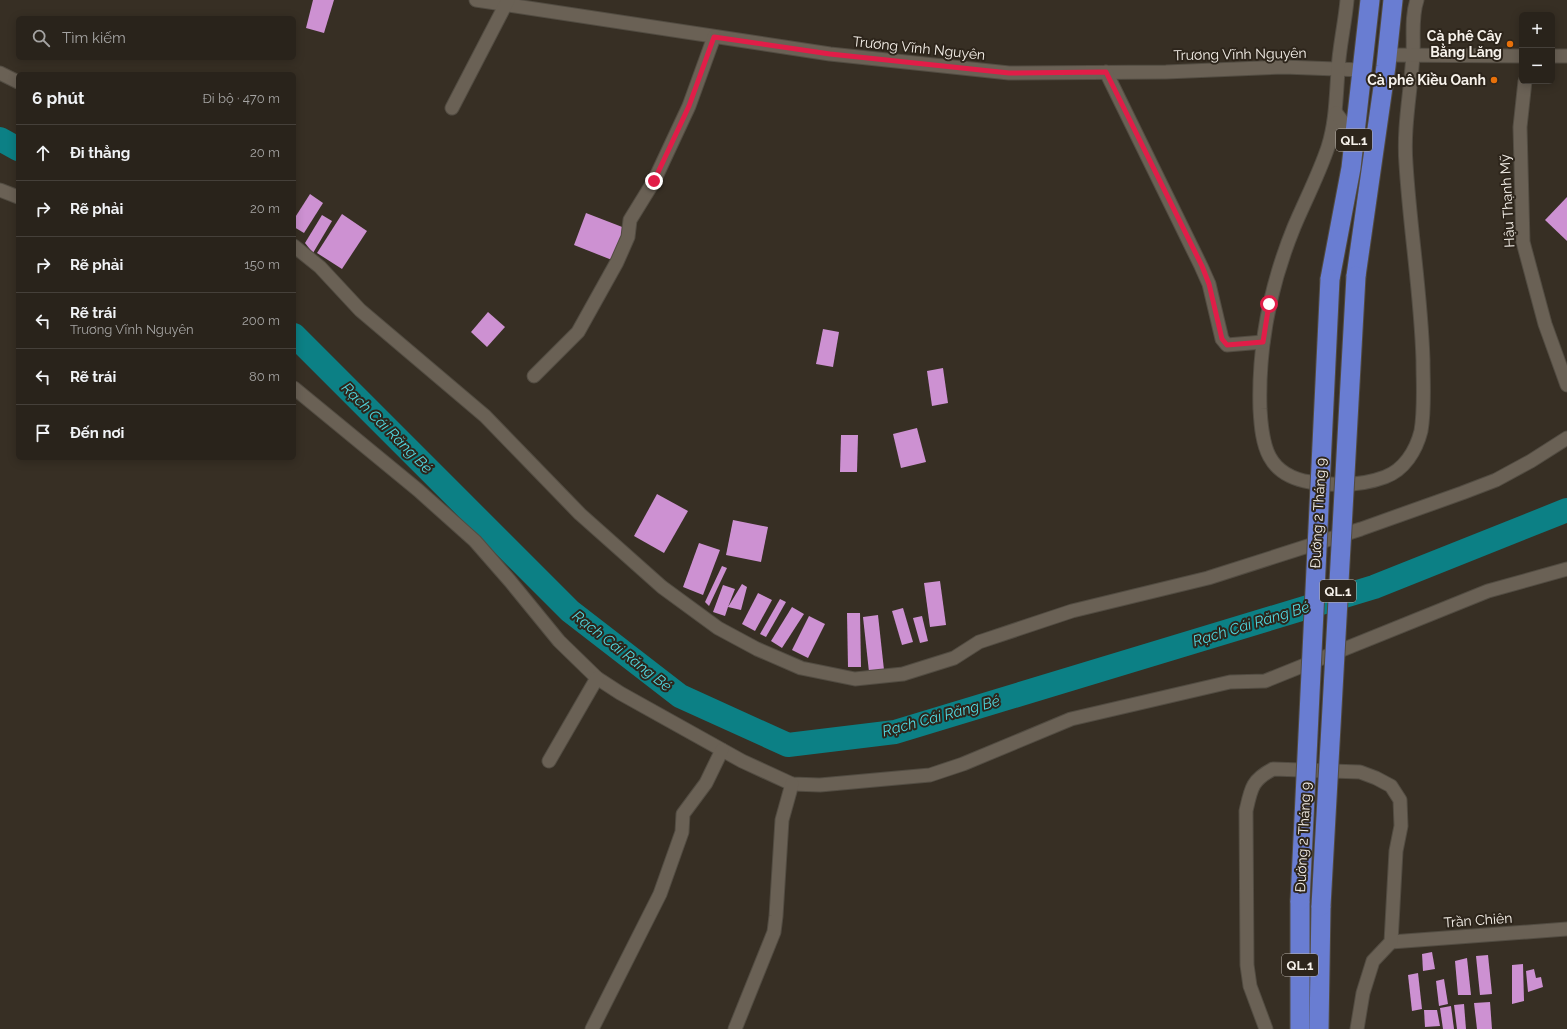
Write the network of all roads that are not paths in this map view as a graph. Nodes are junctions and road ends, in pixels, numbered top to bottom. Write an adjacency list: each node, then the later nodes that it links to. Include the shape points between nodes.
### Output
1 (476, 0): 5 (street, Trương Vĩnh Nguyên)
2 (1347, 0): 13 (street)
3 (1370, 0): 14 (highway, Đường 2 Tháng 9 / QL.1)
4 (1393, 0): 8 (highway, Đường 2 Tháng 9 / QL.1)
5 (507, 2): 7 (street, Trương Vĩnh Nguyên); 19 (street)
6 (1414, 3): 9 (street)
7 (714, 37): 15 (street, Trương Vĩnh Nguyên, via 830,54 1009,73); 26 (street, via 689,106 654,181 630,220 628,237 618,262 578,332)
8 (1387, 55): 9 (street); 41 (highway, Đường 2 Tháng 9 / QL.1, bridge, via 1356,276 1321,906)
9 (1413, 55): 10 (street); 25 (street, via 1406,129 1406,163 1420,299 1424,399 1420,432 1410,458 1390,475 1367,484 1326,484 1298,480 1281,470 1268,457 1261,430 1260,383)
10 (1519, 56)
11 (1555, 56): 12 (street)
12 (1567, 56)
13 (1338, 69): 14 (street, Trương Vĩnh Nguyên); 15 (street, Trương Vĩnh Nguyên, via 1284,67); 20 (street)
14 (1362, 70): 21 (highway, Đường 2 Tháng 9 / QL.1)
15 (1106, 72): 25 (street, via 1202,266 1222,339 1227,345 1232,346)
16 (0, 73): 17 (street)
17 (16, 81)
18 (1525, 84): 27 (street, Hậu Thạnh Mỹ, via 1520,127 1523,242 1545,324)
19 (452, 108)
20 (1336, 113): 21 (street); 25 (street, via 1328,146 1293,230 1269,304)
21 (1354, 137): 40 (highway, Đường 2 Tháng 9 / QL.1, bridge, via 1351,168 1330,279 1300,901)
22 (0, 190): 23 (street)
23 (16, 196)
24 (296, 248): 29 (street, via 320,267 360,310 485,416 580,514 662,587 718,628 757,649 801,668 855,679 903,674 954,658 979,642 1072,611 1208,578 1361,529 1496,480)
25 (1263, 342)
26 (534, 376)
27 (1567, 385)
28 (296, 390): 31 (street, via 418,490 475,541 559,641)
29 (1565, 439)
30 (1567, 570): 34 (street, via 1488,591 1265,681 1230,682 1071,719 930,775 820,785)
31 (597, 678): 32 (street); 33 (street)
32 (722, 750): 34 (street); 37 (street, via 706,783 683,814 682,832 660,894)
33 (549, 761)
34 (792, 784): 38 (street, via 782,820 774,932)
35 (1567, 929): 36 (street, Trần Chiên)
36 (1391, 942): 39 (street, via 1400,800 1391,786 1360,772 1273,769 1262,775 1251,787 1246,811 1246,935 1250,986); 42 (street, via 1374,961 1362,993)
37 (592, 1029)
38 (736, 1029)
39 (1266, 1029)
40 (1300, 1029)
41 (1319, 1029)
42 (1357, 1029)

